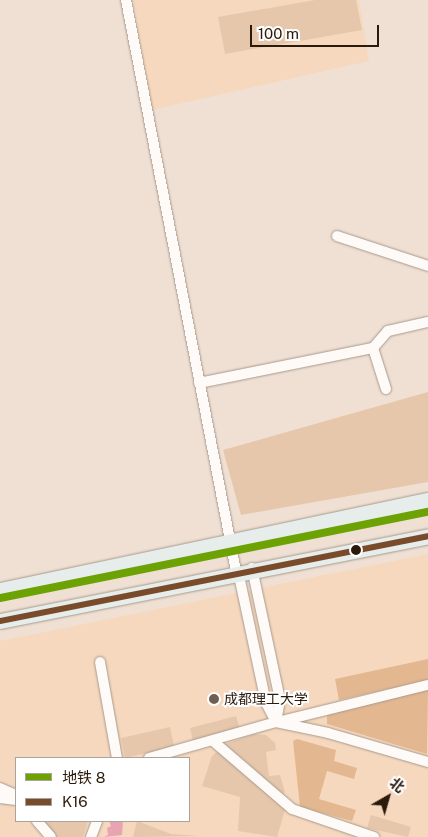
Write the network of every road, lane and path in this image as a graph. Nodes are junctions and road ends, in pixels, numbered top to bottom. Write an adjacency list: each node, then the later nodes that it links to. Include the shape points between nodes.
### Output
1 (126, 0): 6 (street)
2 (337, 236): 3 (street)
3 (428, 266)
4 (428, 322): 5 (street, via 388,331)
5 (373, 348): 6 (street); 7 (street)
6 (199, 383): 10 (street)
7 (386, 389)
8 (428, 500): 10 (main road)
9 (428, 536): 11 (main road)
10 (230, 541): 11 (street); 12 (main road)
11 (242, 570): 13 (main road); 16 (street, via 266,703)
12 (0, 590)
13 (0, 621)
14 (100, 662): 18 (street)
15 (428, 685): 16 (street)
16 (276, 722): 17 (street); 20 (street, via 328,733)
17 (212, 741): 19 (street); 29 (street, via 292,809)
18 (117, 757)
19 (153, 757)
20 (428, 762)
21 (0, 788): 22 (street)
22 (15, 795)
23 (0, 798): 24 (street)
24 (15, 800)
25 (38, 822): 27 (street)
26 (97, 822): 28 (street)
27 (51, 837)
28 (92, 837)
29 (374, 837)

